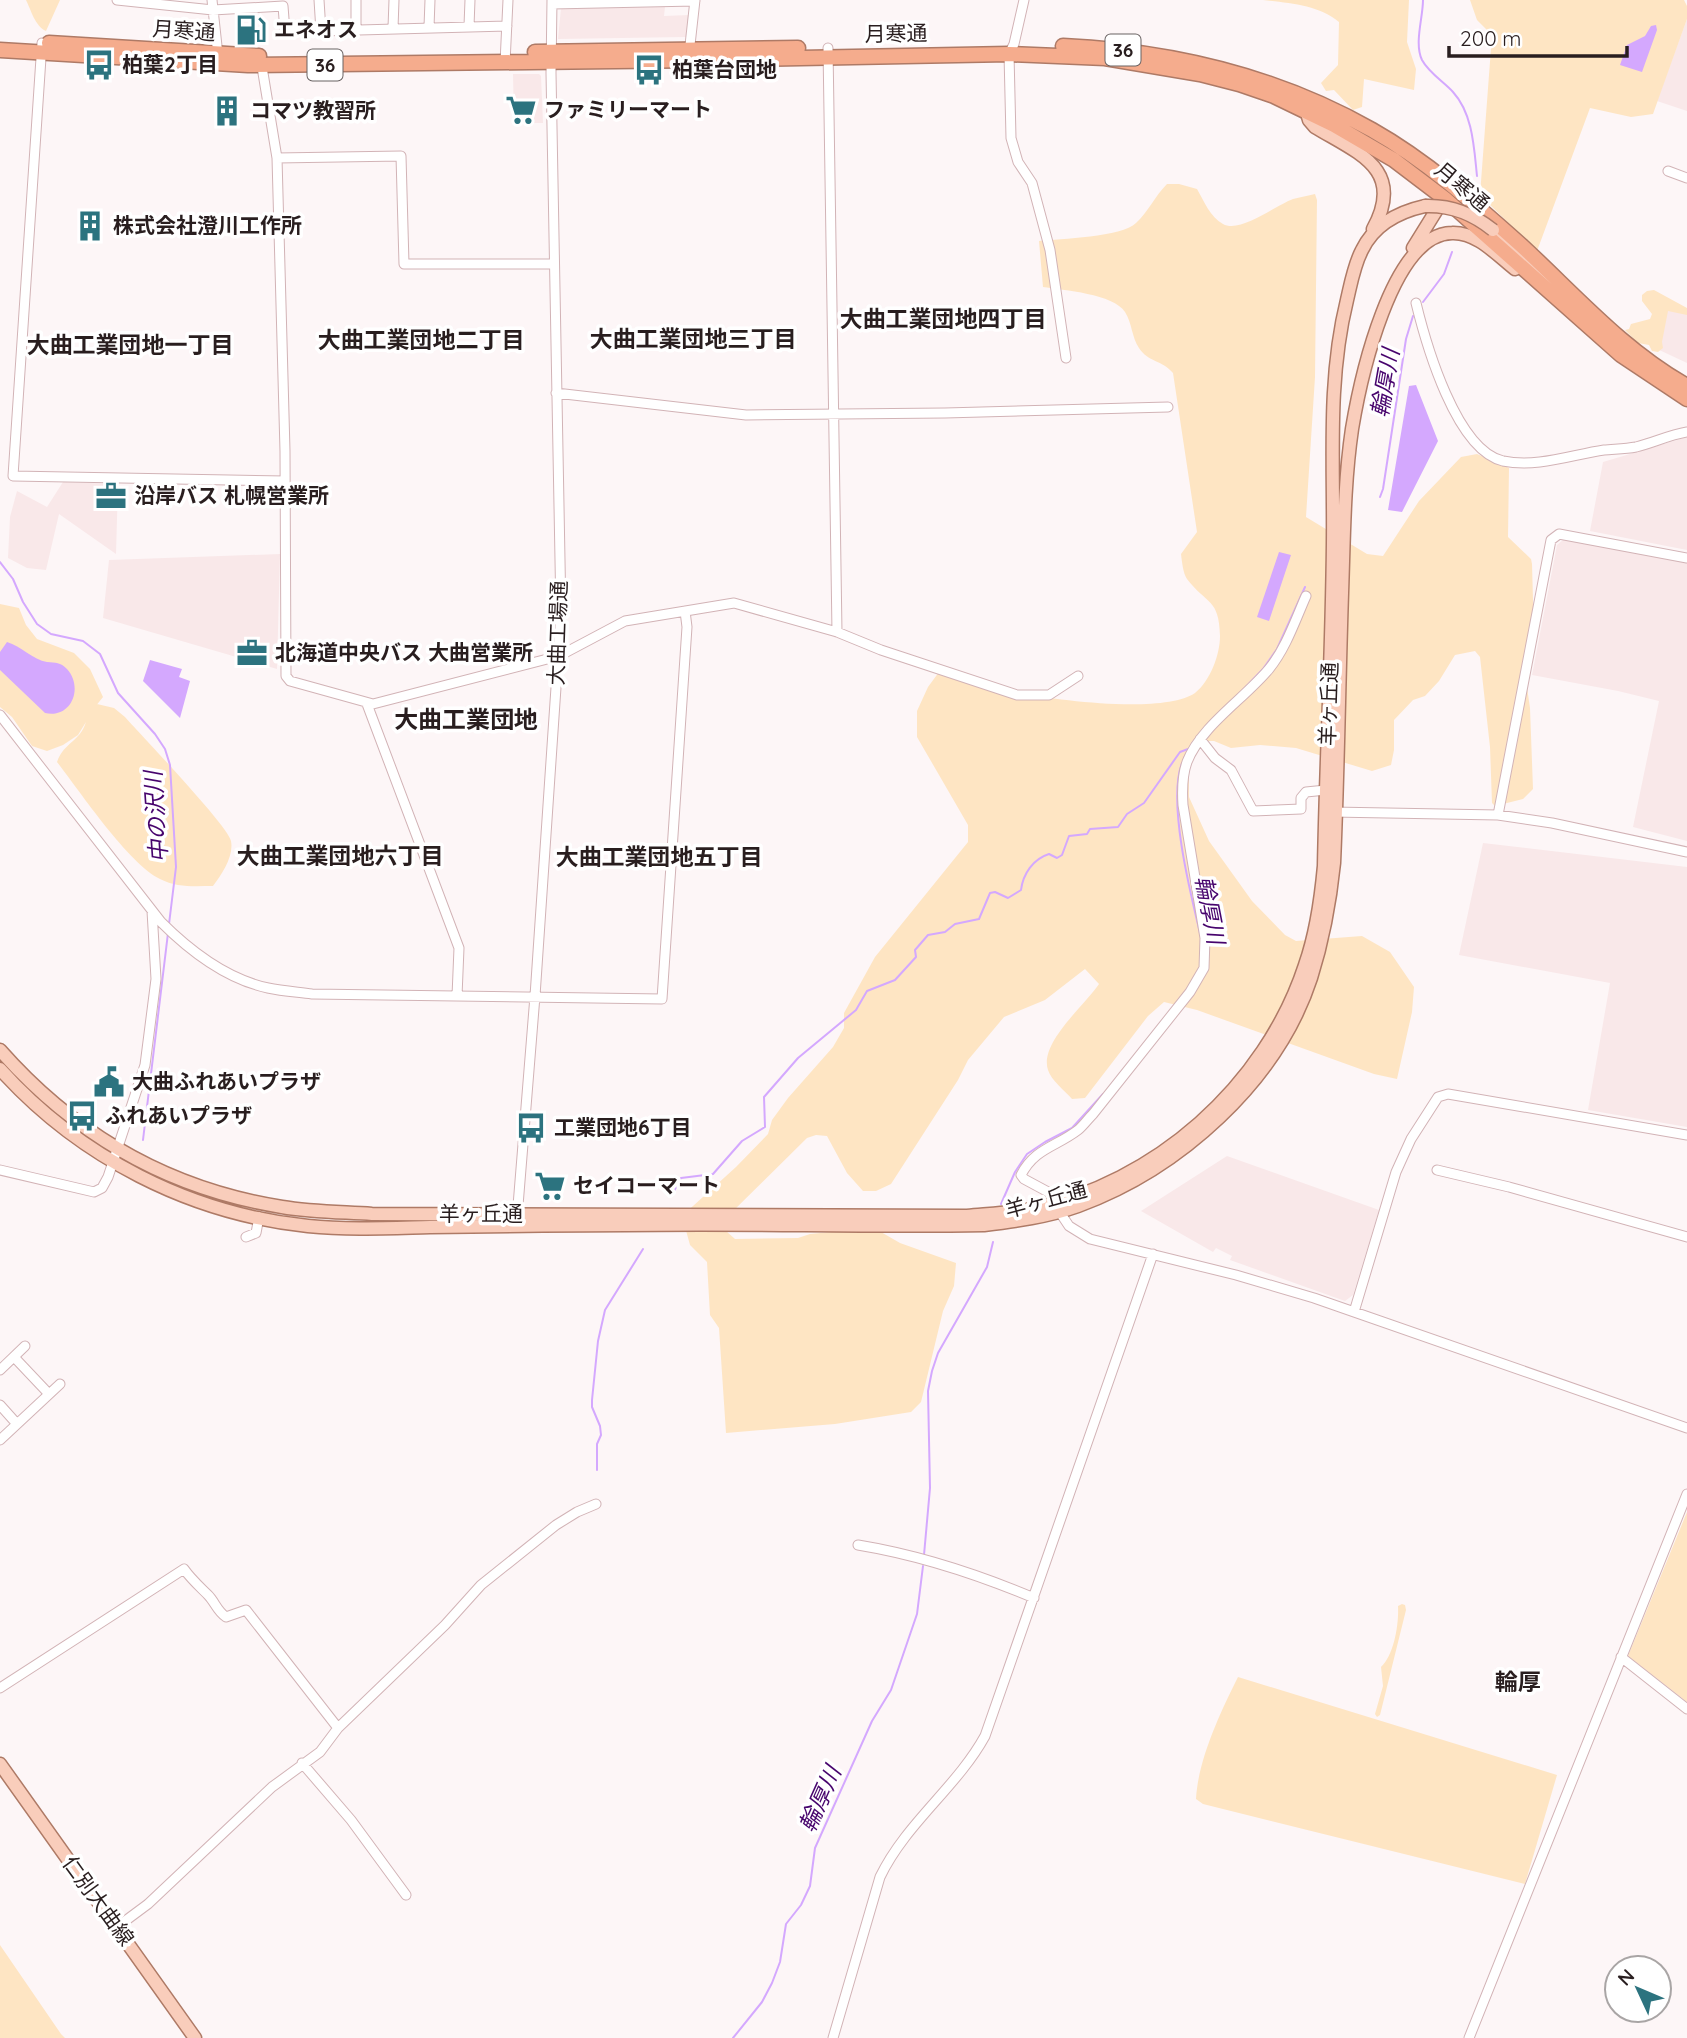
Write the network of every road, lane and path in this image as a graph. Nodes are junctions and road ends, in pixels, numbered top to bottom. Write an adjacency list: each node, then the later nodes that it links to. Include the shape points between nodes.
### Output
1 (117, 0): 11 (street)
2 (319, 0): 23 (street)
3 (356, 0): 22 (street)
4 (394, 0): 21 (street)
5 (430, 0): 20 (street)
6 (470, 0): 18 (street)
7 (508, 0): 19 (street)
8 (657, 0): 9 (street); 14 (street)
9 (695, 0): 29 (street)
10 (1024, 0): 26 (street)
11 (147, 2): 17 (street)
12 (552, 2): 13 (street); 30 (street, 大曲工場通)
13 (584, 2): 14 (street)
14 (620, 2)
15 (283, 3): 16 (street); 23 (street, via 285,32)
16 (247, 4): 17 (street)
17 (213, 5): 32 (street)
18 (468, 26): 19 (street); 20 (street)
19 (507, 26): 31 (street)
20 (429, 27): 21 (street)
21 (393, 28): 22 (street)
22 (356, 29): 23 (street)
23 (321, 31)
24 (0, 41): 25 (highway, 月寒通 / 36)
25 (41, 47): 27 (highway, 月寒通 / 36); 32 (highway, 月寒通 / 36); 53 (street, via 13,476)
26 (1012, 49): 28 (highway, 月寒通 / 36); 34 (highway, 月寒通 / 36, via 1200,74 1274,96); 37 (highway, 月寒通 / 36, via 1145,52 1225,69 1339,113); 45 (street, via 1011,138 1018,162 1032,183 1050,250)
27 (0, 50)
28 (828, 52): 29 (highway, 月寒通 / 36); 51 (street)
29 (689, 55): 30 (highway, 月寒通 / 36)
30 (551, 57): 31 (highway, 月寒通 / 36); 41 (street, 大曲工場通)
31 (505, 58): 33 (highway, 月寒通 / 36)
32 (218, 59): 33 (highway, 月寒通 / 36)
33 (261, 61): 35 (street)
34 (1307, 113): 39 (highway, 月寒通 / 36, via 1365,142); 40 (main road, 羊ヶ丘通, via 1315,127 1361,154 1379,173 1384,199)
35 (277, 158): 41 (street, via 401,156 404,264); 53 (street)
36 (1668, 171): 38 (street)
37 (1438, 174): 39 (main road); 46 (highway, 月寒通 / 36, via 1626,343)
38 (1687, 178)
39 (1444, 198): 42 (main road, 羊ヶ丘通); 44 (highway, 月寒通 / 36)
40 (1366, 242): 47 (main road, 羊ヶ丘通, bridge, via 1397,215 1424,206 1457,209 1477,218 1611,337); 63 (main road, 羊ヶ丘通, via 1356,262 1343,316 1332,405)
41 (554, 264): 48 (street, 大曲工場通)
42 (1406, 264): 44 (main road, 羊ヶ丘通, via 1423,244 1439,235 1471,237); 64 (main road, 羊ヶ丘通, via 1370,352 1352,429)
43 (1416, 303): 52 (street, via 1445,390 1459,419 1489,455 1503,461 1551,461 1636,447)
44 (1619, 353): 49 (highway, 月寒通 / 36)
45 (1066, 358)
46 (1687, 386)
47 (1687, 392)
48 (556, 393): 51 (street, via 746,415); 58 (street, 大曲工場通)
49 (1687, 399)
50 (1168, 407): 51 (street)
51 (834, 415): 57 (street)
52 (1687, 432)
53 (285, 481): 60 (street, via 286,676)
54 (1687, 558): 65 (street, via 1559,534 1551,540)
55 (1306, 596): 62 (street, via 1268,669)
56 (685, 611): 57 (street, via 734,603); 58 (street, via 625,621); 69 (street, via 662,999)
57 (837, 632): 59 (street, via 1017,695 1049,695)
58 (559, 656): 60 (street); 69 (street, 大曲工場通)
59 (1078, 676)
60 (367, 704): 68 (street, via 459,948)
61 (0, 715): 67 (street)
62 (1200, 739): 63 (street, via 1231,770 1253,811 1301,809 1306,792); 77 (street, via 1187,761 1182,805 1205,938 1204,968 1191,992 1093,1114 1077,1130 1044,1149 1021,1175)
63 (1326, 790): 64 (main road, 羊ヶ丘通)
64 (1331, 812): 65 (street); 77 (main road, 羊ヶ丘通, via 1329,912 1311,979 1274,1051 1228,1108 1183,1148 1100,1197)
65 (1498, 815): 66 (street)
66 (1687, 852)
67 (152, 911): 68 (street, via 191,950 236,977 267,988 312,994); 73 (street, via 156,979 147,1052)
68 (457, 996): 69 (street)
69 (535, 996): 79 (street, 大曲工場通)
70 (0, 1049): 73 (main road, 羊ヶ丘通, via 46,1097)
71 (0, 1069): 74 (main road, 羊ヶ丘通, via 52,1120)
72 (1687, 1135): 83 (street, via 1448,1094 1438,1097 1403,1157)
73 (118, 1150): 74 (street); 79 (main road, 羊ヶ丘通, via 196,1186 283,1207)
74 (114, 1163): 75 (street, via 102,1188 94,1192); 78 (main road, 羊ヶ丘通, via 195,1200)
75 (0, 1170)
76 (1437, 1170): 81 (street)
77 (1059, 1205): 79 (main road, 羊ヶ丘通, via 1017,1221 972,1225); 82 (street, via 1069,1226 1081,1236)
78 (259, 1217): 79 (main road, 羊ヶ丘通, via 357,1228); 80 (street, via 256,1233)
79 (517, 1220)
80 (247, 1237)
81 (1687, 1237)
82 (1153, 1254): 83 (street); 96 (street)
83 (1354, 1312): 91 (street)
84 (25, 1346): 85 (street)
85 (14, 1357): 86 (street); 88 (street)
86 (0, 1370)
87 (60, 1384): 88 (street)
88 (49, 1394): 90 (street)
89 (0, 1405): 90 (street)
90 (17, 1424): 92 (street)
91 (1687, 1428)
92 (0, 1440)
93 (1687, 1494): 97 (street)
94 (596, 1504): 100 (street, via 556,1525 481,1585)
95 (858, 1545): 96 (street, via 976,1574)
96 (1034, 1598): 106 (street, via 982,1742 889,1857)
97 (1621, 1657): 99 (street); 107 (street)
98 (0, 1688): 100 (street, via 184,1569 226,1617 246,1610)
99 (1687, 1709)
100 (338, 1728): 101 (street, via 320,1752)
101 (302, 1763): 103 (street); 104 (street)
102 (0, 1765): 104 (main road, 仁別大曲線)
103 (406, 1895)
104 (117, 1927): 105 (main road, 仁別大曲線)
105 (195, 2038)
106 (833, 2038)
107 (1469, 2038)

